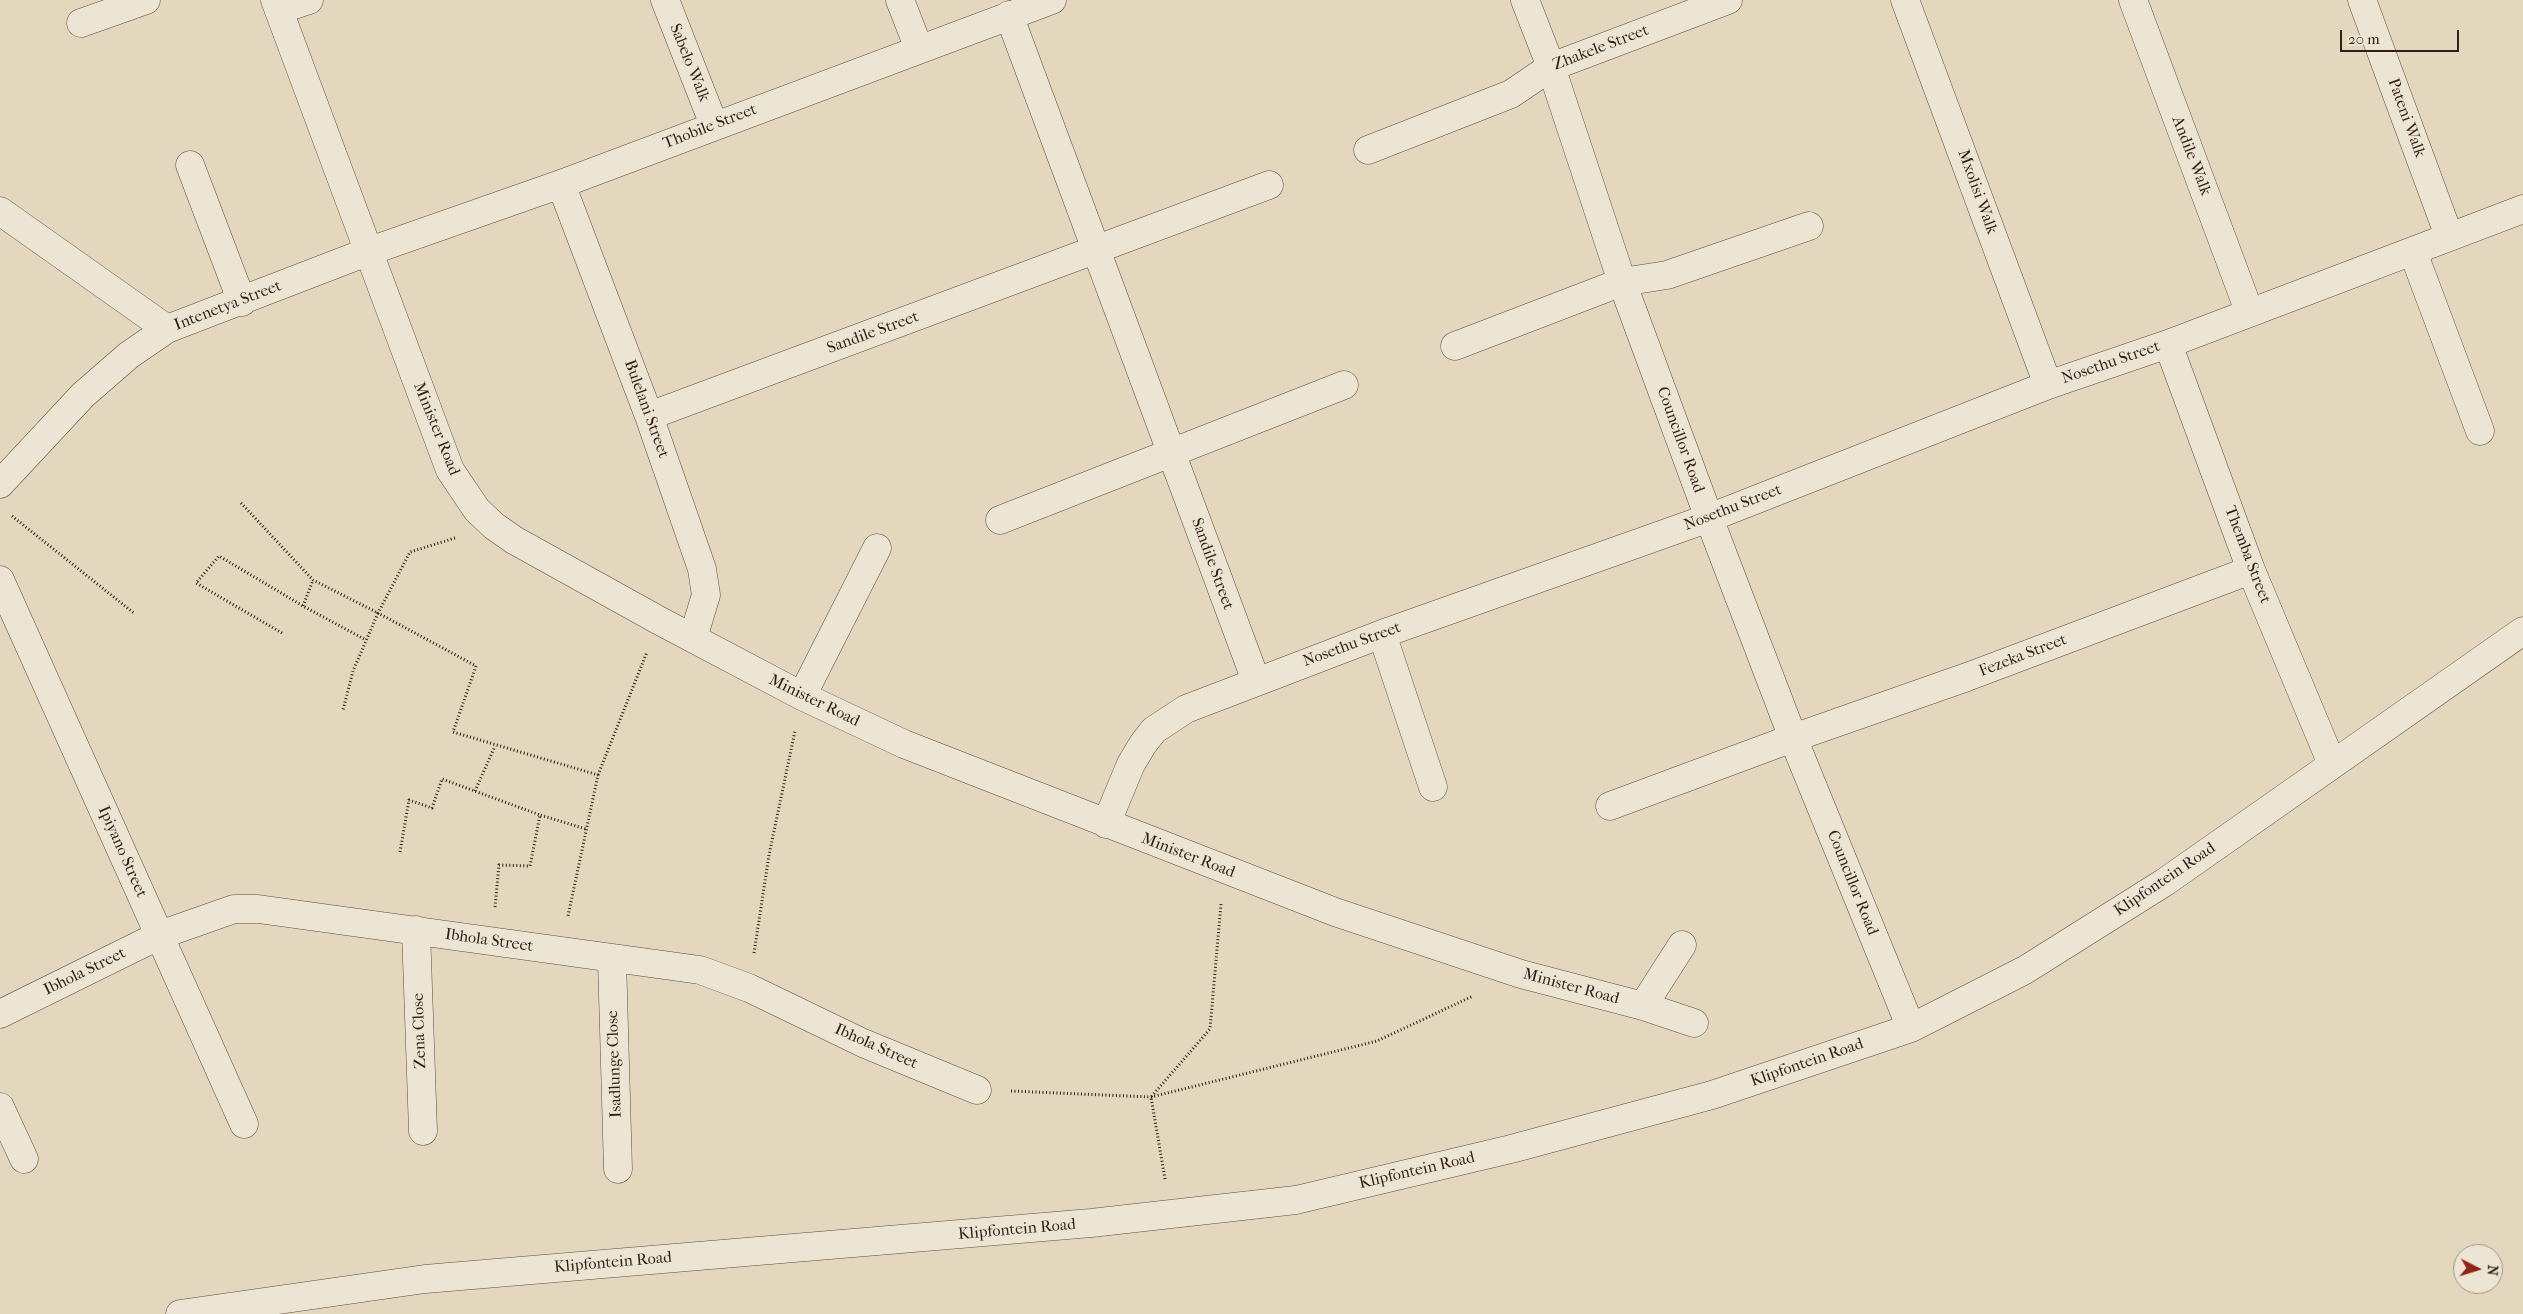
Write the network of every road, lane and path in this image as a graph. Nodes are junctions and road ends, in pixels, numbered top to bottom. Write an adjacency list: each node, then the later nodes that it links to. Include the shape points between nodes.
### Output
1 (146, 0): 13 (street)
2 (309, 0): 11 (street)
3 (665, 0): 16 (street, Sabelo Walk)
4 (900, 0): 14 (street)
5 (1052, 0): 12 (street, Thobile Street)
6 (1525, 0): 15 (street, Councillor Road)
7 (1728, 0): 15 (street, Zhakele Street)
8 (1906, 0): 34 (street, Mxolisi Walk)
9 (2133, 0): 30 (street, Andile Walk)
10 (2362, 0): 24 (street, Pateni Walk)
11 (277, 5): 26 (street, Minister Road)
12 (1009, 15): 14 (street, Thobile Street); 25 (street, Sandile Street)
13 (81, 23)
14 (919, 49): 16 (street, Thobile Street)
15 (1551, 67): 17 (street, Zhakele Street, via 1511,94); 28 (street, Councillor Road)
16 (714, 125): 19 (street, Thobile Street)
17 (1368, 150)
18 (190, 165): 29 (street)
19 (561, 184): 26 (street, Thobile Street); 36 (street, Bulelani Street)
20 (1269, 185): 25 (street, Sandile Street)
21 (2523, 209): 24 (street, Nosethu Street)
22 (0, 211): 31 (street, Intenetya Street)
23 (1809, 226): 28 (street, via 1667,275)
24 (2449, 236): 27 (street, Nosethu Street)
25 (1096, 249): 36 (street, Sandile Street); 38 (street, Sandile Street)
26 (367, 252): 29 (street, Intenetya Street); 44 (street, Minister Road, via 450,470 477,510)
27 (2413, 252): 30 (street, Nosethu Street); 37 (street)
28 (1622, 282): 33 (street); 42 (street, Councillor Road)
29 (242, 302): 31 (street, Intenetya Street)
30 (2250, 312): 32 (street, Nosethu Street)
31 (167, 330): 39 (street, via 129,355 83,395)
32 (2168, 344): 34 (street, Nosethu Street); 46 (street, Themba Street)
33 (1455, 346)
34 (2048, 384): 42 (street, Nosethu Street)
35 (1344, 385): 38 (street)
36 (649, 416): 56 (street, Bulelani Street, via 705,581 706,596)
37 (2480, 431)
38 (1171, 453): 43 (street); 58 (street, Sandile Street)
39 (0, 484)
40 (241, 503): 48 (path)
41 (7, 512): 51 (path)
42 (1709, 518): 55 (street, Nosethu Street); 61 (street, Councillor Road)
43 (1000, 520)
44 (494, 526): 50 (path, via 410,552); 52 (street, Minister Road)
45 (877, 548): 59 (street)
46 (2251, 570): 61 (street, Fezeka Street, via 1976,674); 63 (street, Themba Street)
47 (0, 580): 74 (street, Ipiyano Street)
48 (313, 580): 49 (path); 50 (path)
49 (303, 606): 54 (path, via 219,556 196,583); 57 (path)
50 (378, 613): 57 (path); 62 (path, via 476,666 453,732)
51 (134, 614)
52 (660, 621): 56 (street, Minister Road); 64 (path)
53 (2523, 631): 63 (street, Klipfontein Road)
54 (282, 633)
55 (1382, 634): 58 (street, Nosethu Street); 65 (street)
56 (693, 638): 59 (street, Minister Road)
57 (366, 640): 60 (path)
58 (1256, 681): 69 (street, Nosethu Street, via 1186,709 1154,730 1132,764)
59 (802, 696): 69 (street, Minister Road, via 904,744); 80 (path, via 769,855)
60 (342, 710)
61 (1793, 738): 67 (street); 84 (street, Councillor Road)
62 (495, 746): 64 (path); 66 (path)
63 (2332, 764): 84 (street, Klipfontein Road, via 2165,882 2034,965)
64 (598, 774): 70 (path)
65 (1433, 787)
66 (475, 791): 68 (path); 71 (path, via 442,779 432,808 409,800)
67 (1610, 806)
68 (540, 815): 70 (path); 75 (path, via 530,866 499,865)
69 (1106, 824): 72 (street, Minister Road)
70 (586, 829): 77 (path)
71 (400, 852)
72 (1230, 872): 79 (street, Minister Road, via 1335,912); 86 (path, via 1221,904 1210,1029)
73 (416, 930): 74 (street, Ibhola Street, via 246,908 234,909); 75 (street, Ibhola Street); 89 (street, Zena Close)
74 (160, 935): 82 (street, Ibhola Street); 88 (street, Ipiyano Street)
75 (491, 943): 77 (street, Ibhola Street)
76 (1682, 944): 81 (street)
77 (562, 951): 78 (street, Ibhola Street)
78 (612, 959): 80 (street, Ibhola Street, via 700,970); 91 (street, Isadlunge Close)
79 (1521, 974): 81 (street, Minister Road); 86 (path, via 1377,1041)
80 (749, 988): 85 (street, Ibhola Street, via 863,1043)
81 (1642, 1006): 83 (street, Minister Road)
82 (0, 1014)
83 (1694, 1023)
84 (1911, 1028): 92 (street, Klipfontein Road, via 1712,1095 1511,1149 1296,1200)
85 (977, 1090): 86 (path)
86 (1152, 1096): 92 (path)
87 (0, 1107): 90 (street)
88 (244, 1124)
89 (423, 1131)
90 (24, 1159)
91 (618, 1169)
92 (1171, 1214): 93 (street, Klipfontein Road, via 425,1279)
93 (180, 1314)

